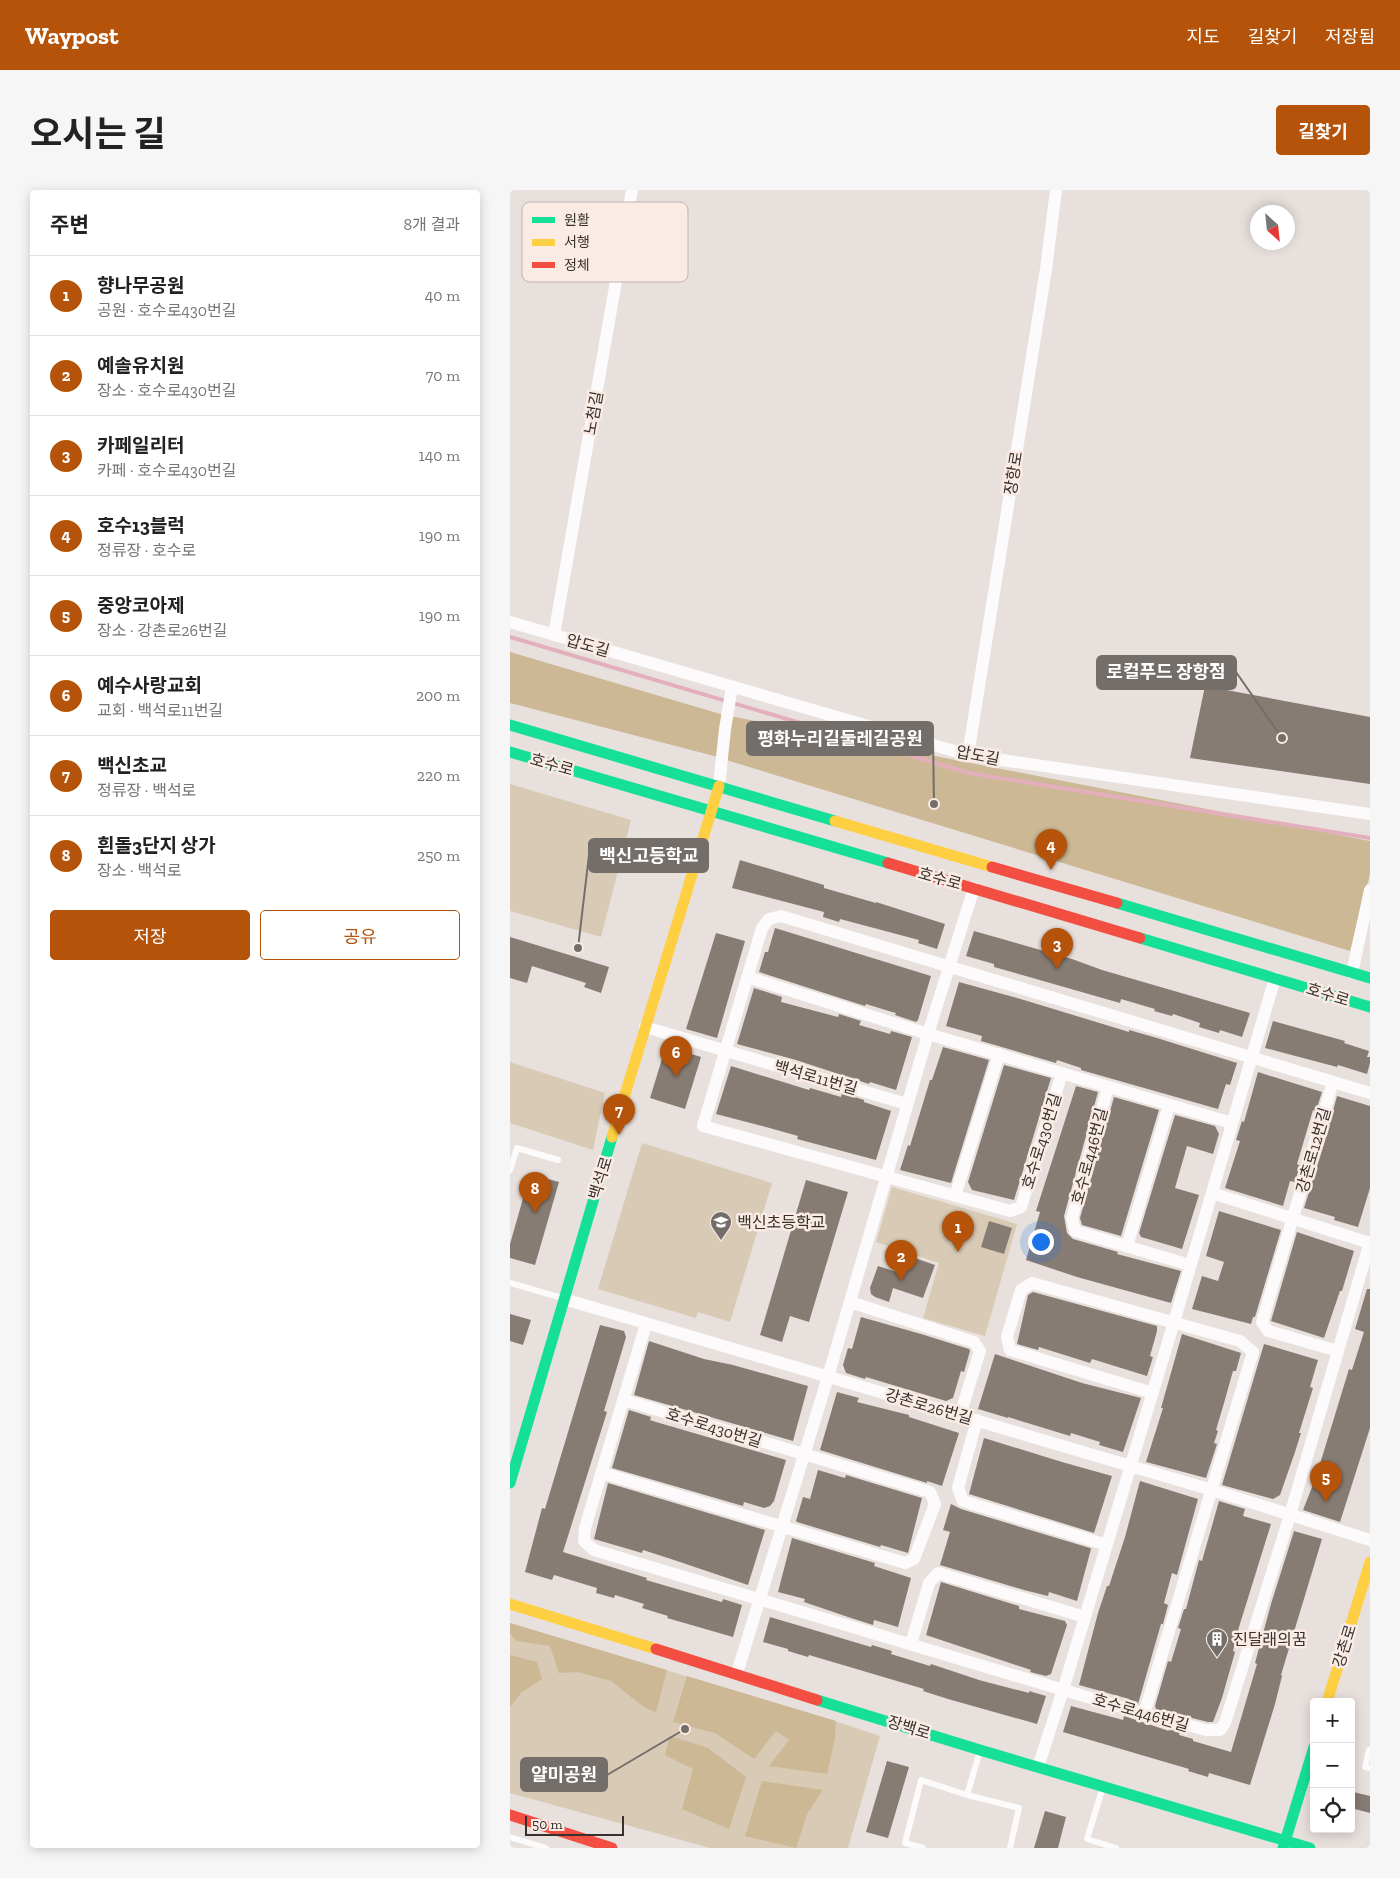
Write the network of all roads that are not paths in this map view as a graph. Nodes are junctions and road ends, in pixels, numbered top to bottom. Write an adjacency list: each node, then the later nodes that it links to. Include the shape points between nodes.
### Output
1 (1056, 190): 8 (street, 장항로)
2 (616, 282): 4 (street, 노첨길)
3 (510, 622): 4 (street, 압도길)
4 (554, 635): 5 (street, 압도길)
5 (732, 691): 8 (street, 압도길); 9 (street)
6 (510, 725): 9 (main road, 호수로)
7 (510, 752): 10 (main road, 호수로)
8 (968, 755): 11 (street, 압도길)
9 (719, 786): 10 (main road, 백석로); 15 (main road, 호수로)
10 (712, 811): 12 (main road, 호수로); 20 (main road, 백석로)
11 (1370, 814)
12 (974, 888): 14 (street); 17 (main road, 호수로)
13 (1370, 890): 15 (street)
14 (949, 966): 16 (street, via 781,916 769,919 762,928); 21 (street); 24 (street)
15 (1352, 973): 18 (main road, 호수로)
16 (747, 977): 21 (street, 호수로430번길); 22 (street)
17 (1275, 978): 19 (main road, 호수로); 24 (street)
18 (1370, 978)
19 (1370, 1007)
20 (645, 1027): 22 (street, 백석로11번길); 42 (main road, 백석로)
21 (928, 1034): 23 (street, 호수로430번길); 29 (street)
22 (725, 1051): 29 (street, 백석로11번길); 34 (street, 호수로430번길, via 703,1126)
23 (998, 1054): 25 (street, 호수로430번길); 36 (street)
24 (1252, 1057): 26 (street); 31 (street)
25 (1062, 1073): 27 (street, 호수로446번길); 36 (street, 호수로430번길, via 1021,1206 1010,1211)
26 (1333, 1082): 28 (street); 37 (street, 강촌로12번길)
27 (1108, 1087): 30 (street, 호수로446번길); 39 (street, 호수로446번길, via 1072,1218 1075,1231)
28 (1370, 1093)
29 (907, 1104): 34 (street)
30 (1169, 1104): 31 (street, 호수로446번길); 39 (street)
31 (1232, 1123): 35 (street)
32 (558, 1160): 33 (lane, via 517,1148)
33 (510, 1170)
34 (886, 1176): 36 (street, 호수로430번길); 43 (street)
35 (1212, 1193): 37 (street); 40 (street)
36 (955, 1196)
37 (1294, 1218): 38 (street); 46 (street, 강촌로12번길, via 1262,1322 1268,1331)
38 (1370, 1243): 46 (street)
39 (1127, 1246): 40 (street, 호수로446번길)
40 (1190, 1265): 44 (street)
41 (510, 1283): 42 (lane)
42 (564, 1299): 45 (street, 강촌로26번길); 55 (main road, 백석로)
43 (850, 1302): 47 (street); 50 (street, via 974,1342 980,1351)
44 (1174, 1322): 48 (street); 48 (street, via 1032,1283 1021,1290 1008,1337 1010,1350); 56 (street, via 1240,1341 1253,1352)
45 (646, 1324): 47 (street, 강촌로26번길); 49 (street)
46 (1336, 1355): 57 (street)
47 (828, 1377): 50 (street, 강촌로26번길); 52 (street)
48 (1153, 1392): 53 (street)
49 (624, 1400): 52 (street, 호수로430번길); 54 (street)
50 (960, 1415): 51 (street, 강촌로26번길)
51 (977, 1420): 53 (street, 강촌로26번길); 60 (street, via 958,1488 963,1500)
52 (805, 1454): 58 (street); 58 (street, 호수로430번길, via 930,1492 936,1504 914,1559 905,1563)
53 (1131, 1466): 56 (street, 강촌로26번길); 60 (street)
54 (602, 1472): 58 (street); 62 (street, via 585,1528 584,1541 594,1550)
55 (510, 1484)
56 (1212, 1490): 57 (street, 강촌로26번길); 69 (street)
57 (1290, 1515): 59 (street, 강촌로26번길); 69 (street, 호수로446번길, via 1225,1723 1220,1730 1206,1730)
58 (783, 1526): 62 (street)
59 (1370, 1540)
60 (1107, 1545): 64 (street)
61 (1370, 1562): 68 (main road, 강촌로)
62 (760, 1600): 65 (street); 66 (street)
63 (510, 1604): 66 (main road, 장백로)
64 (1085, 1617): 65 (street, via 938,1573 929,1583); 67 (street)
65 (911, 1644): 67 (street, 호수로446번길)
66 (737, 1673): 70 (main road, 장백로)
67 (1063, 1690): 69 (street, 호수로446번길); 73 (street)
68 (1328, 1698)
69 (1144, 1714)
70 (980, 1750): 73 (main road, 장백로); 76 (lane)
71 (1369, 1750): 74 (lane, via 1365,1767)
72 (1310, 1760): 79 (main road)
73 (1038, 1766): 75 (main road, 장백로)
74 (1370, 1768)
75 (1104, 1786): 79 (main road, 장백로); 80 (lane, via 1087,1839)
76 (967, 1795): 83 (lane, via 921,1780 905,1843); 84 (lane, via 1019,1808)
77 (510, 1814): 82 (main road)
78 (510, 1837): 81 (lane)
79 (1284, 1844): 86 (main road, 장백로)
80 (1108, 1847): 85 (lane)
81 (546, 1848)
82 (612, 1848)
83 (923, 1848)
84 (1010, 1848)
85 (1116, 1848)
86 (1310, 1848)

